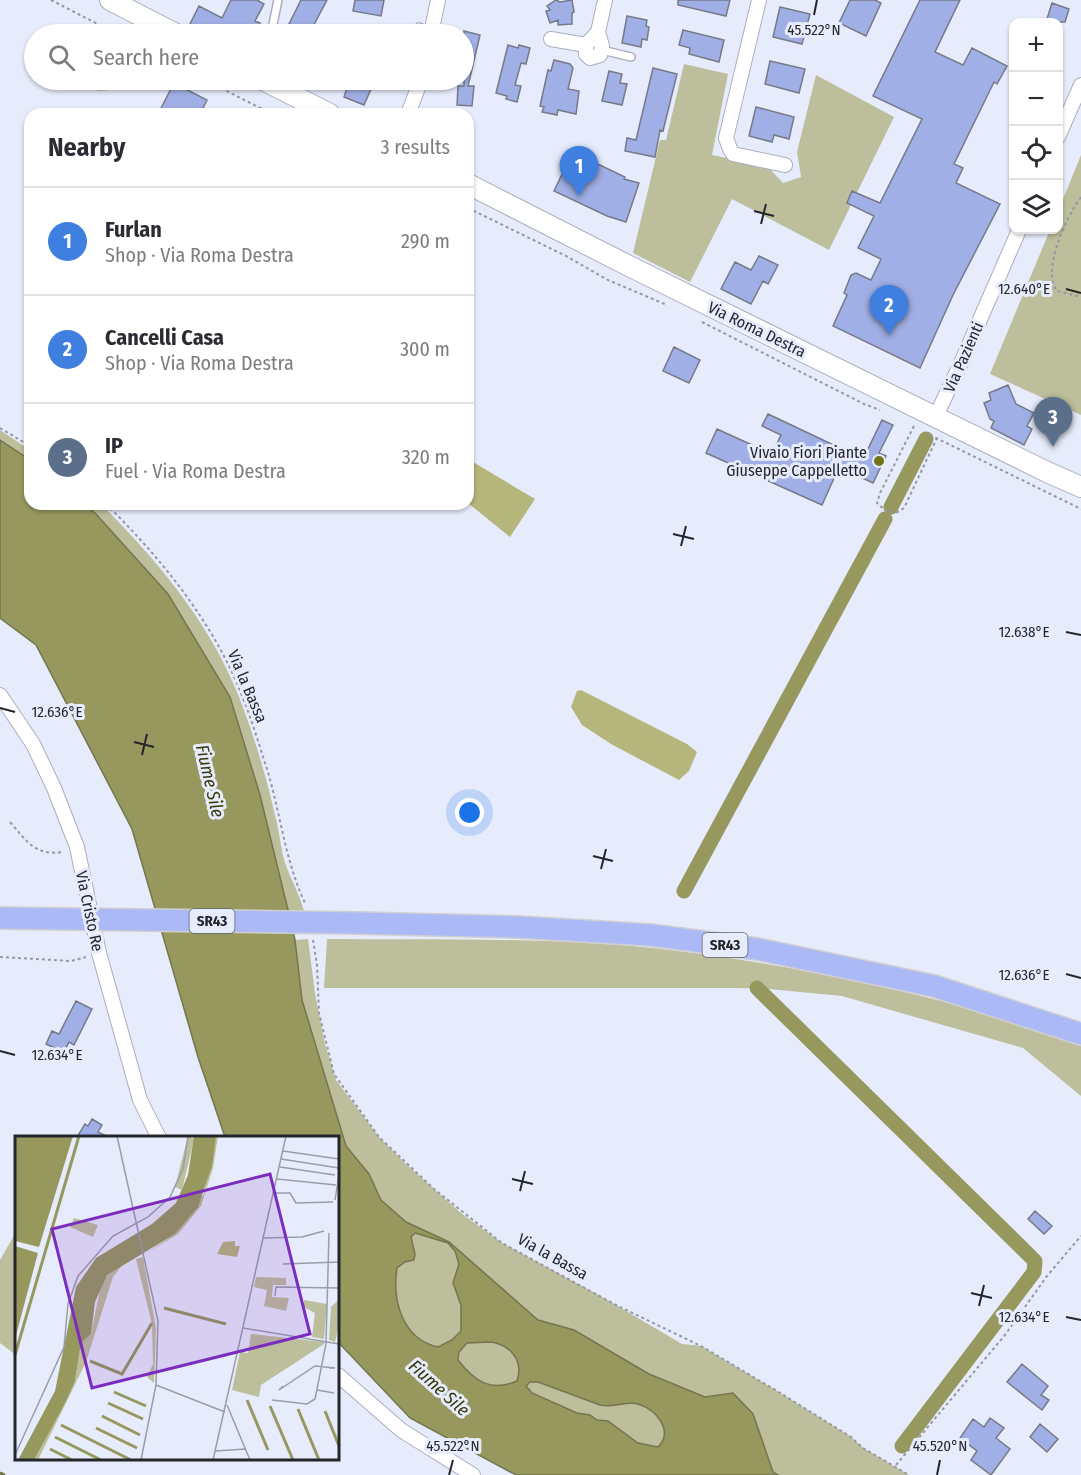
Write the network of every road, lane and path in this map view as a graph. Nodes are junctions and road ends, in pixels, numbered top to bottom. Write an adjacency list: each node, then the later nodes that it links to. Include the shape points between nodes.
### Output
1 (51, 0): 7 (path)
2 (278, 0): 9 (lane)
3 (438, 0): 10 (street)
4 (605, 0): 11 (street)
5 (759, 0): 24 (street, via 726,138 733,154)
6 (121, 3): 8 (street)
7 (98, 24)
8 (158, 24)
9 (273, 24)
10 (433, 24)
11 (598, 32): 13 (street); 14 (street)
12 (551, 39): 13 (street)
13 (586, 45): 14 (street, via 590,58 600,55)
14 (602, 50): 15 (lane)
15 (631, 57)
16 (1081, 85): 23 (street)
17 (225, 90): 20 (path)
18 (283, 90): 21 (street)
19 (417, 90): 22 (street)
20 (260, 108)
21 (318, 108)
22 (410, 108)
23 (1063, 128)
24 (785, 165)
25 (474, 187): 33 (street, Via Roma Destra)
26 (1081, 197): 29 (path, via 1055,250 1053,286 1057,291)
27 (474, 211): 30 (path, via 608,280)
28 (1017, 234): 33 (street, Via Pazienti, via 962,361)
29 (1081, 297)
30 (671, 307)
31 (693, 318): 32 (path)
32 (881, 410)
33 (926, 425): 33 (path, via 904,508 891,513 877,503 880,493); 36 (street, Via Roma Destra); 39 (path)
34 (0, 428): 35 (path)
35 (24, 442)
36 (1047, 472): 37 (street, Via Roma Destra); 38 (street, Via Roma Destra)
37 (1081, 487)
38 (1081, 492)
39 (1081, 509)
40 (112, 510): 44 (path, Via la Bassa, via 198,612 220,650 242,695 276,801 292,873)
41 (0, 695): 43 (street, Via Cristo Re, via 33,744)
42 (10, 822): 43 (path, via 31,847 42,852 60,853)
43 (77, 847): 46 (street, Via Cristo Re)
44 (308, 909)
45 (0, 918): 49 (main road, SR43, bridge, via 518,927 650,935 757,949 934,986)
46 (99, 953): 47 (path, via 71,961); 50 (street, Via Cristo Re, via 140,1100)
47 (0, 957)
48 (317, 965): 53 (path, Via la Bassa, via 319,1013 334,1074 379,1137 434,1189 502,1243 701,1346)
49 (1081, 1034)
50 (158, 1136)
51 (1081, 1236): 53 (path, via 1005,1335)
52 (339, 1376): 54 (street, via 401,1430)
53 (895, 1466): 55 (path, Via la Bassa)
54 (473, 1475)
55 (909, 1475)

